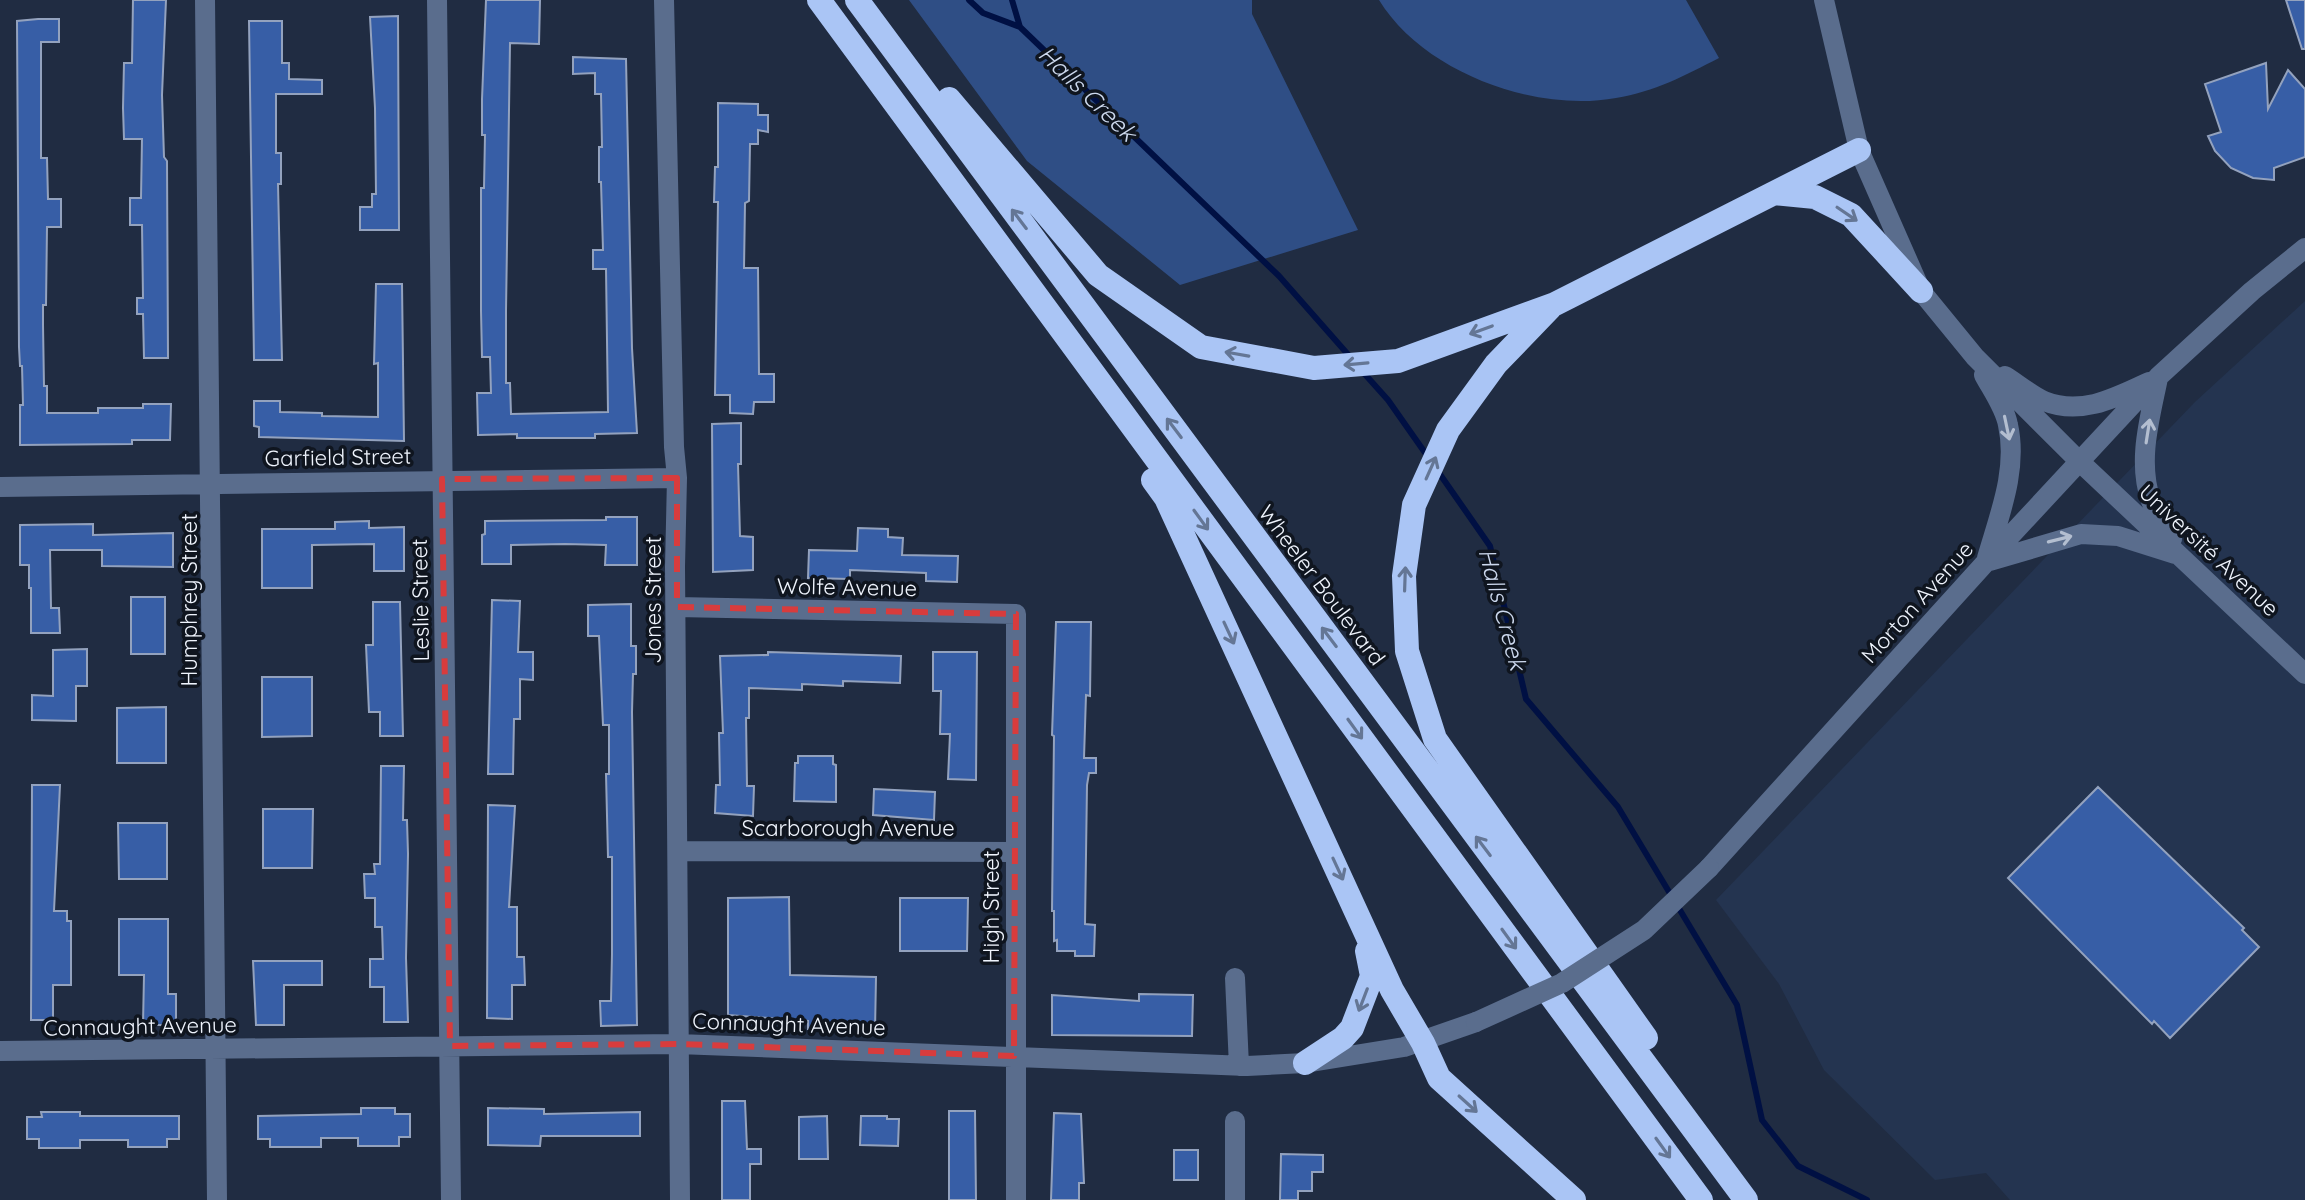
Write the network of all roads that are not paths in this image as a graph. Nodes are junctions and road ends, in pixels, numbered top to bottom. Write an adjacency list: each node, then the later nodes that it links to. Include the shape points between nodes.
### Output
1 (205, 0): 18 (street, Humphrey Street)
2 (437, 0): 17 (street, Leslie Street)
3 (664, 0): 16 (street, Jones Street)
4 (857, 0): 39 (highway, Wheeler Boulevard, one-way to 4)
5 (864, 0): 12 (highway, one-way to 5, via 1398,361 1314,368 1201,347 1098,275)
6 (1824, 0): 8 (street)
7 (821, 3): 27 (highway, one-way to 27, via 861,77 1166,498); 46 (highway, one-way to 46)
8 (1859, 150): 9 (highway); 11 (street)
9 (1774, 193): 11 (highway, one-way to 11, via 1815,197 1851,215); 12 (highway)
10 (2305, 248): 14 (street, Morton Avenue)
11 (1921, 291): 13 (street)
12 (1555, 304): 39 (highway, one-way to 12, via 1649,1043 1435,739 1407,651 1404,576 1414,505 1448,430 1496,364)
13 (1975, 357): 14 (street, via 2043,400 2072,408 2104,403); 15 (street, Université Avenue); 21 (street, one-way to 21, via 2008,423 2011,457)
14 (2158, 377): 15 (street, Morton Avenue); 20 (street, one-way to 14, via 2152,504 2145,478 2146,437)
15 (2080, 462): 20 (street, Université Avenue); 21 (street, Morton Avenue)
16 (677, 478): 17 (street, Garfield Street); 22 (street, Jones Street)
17 (442, 479): 18 (street, Garfield Street); 32 (street, Leslie Street)
18 (212, 485): 19 (street, Garfield Street); 33 (street, Humphrey Street)
19 (0, 487)
20 (2182, 556): 21 (street, one-way to 20, via 2081,534 2118,536); 24 (street, Université Avenue)
21 (1986, 562): 29 (street, Morton Avenue, bridge, via 1709,868 1644,930)
22 (677, 607): 23 (street, Wolfe Avenue); 25 (street, Jones Street)
23 (1016, 614): 26 (street, High Street)
24 (2305, 674)
25 (679, 851): 26 (street, Scarborough Avenue); 31 (street, Jones Street)
26 (1016, 852): 35 (street, High Street)
27 (1361, 925): 30 (highway); 36 (highway, one-way to 36, via 1372,976 1352,1028)
28 (1235, 978): 37 (street)
29 (1562, 983): 30 (street, Connaught Avenue, bridge)
30 (1423, 1043): 36 (street, Connaught Avenue); 45 (highway, one-way to 45, via 1439,1078)
31 (678, 1044): 32 (street, Connaught Avenue); 35 (street, Connaught Avenue); 42 (street, Jones Street)
32 (450, 1046): 33 (street, Connaught Avenue); 41 (street, Leslie Street)
33 (216, 1049): 34 (street, Connaught Avenue); 40 (street, Humphrey Street)
34 (0, 1051)
35 (1014, 1056): 37 (street, Connaught Avenue); 43 (street, High Street)
36 (1305, 1063): 37 (street, Connaught Avenue)
37 (1239, 1066)
38 (1235, 1121): 44 (street)
39 (1713, 1156): 47 (highway, Wheeler Boulevard)
40 (217, 1200)
41 (451, 1200)
42 (680, 1200)
43 (1016, 1200)
44 (1235, 1200)
45 (1574, 1200)
46 (1701, 1200)
47 (1746, 1200)

